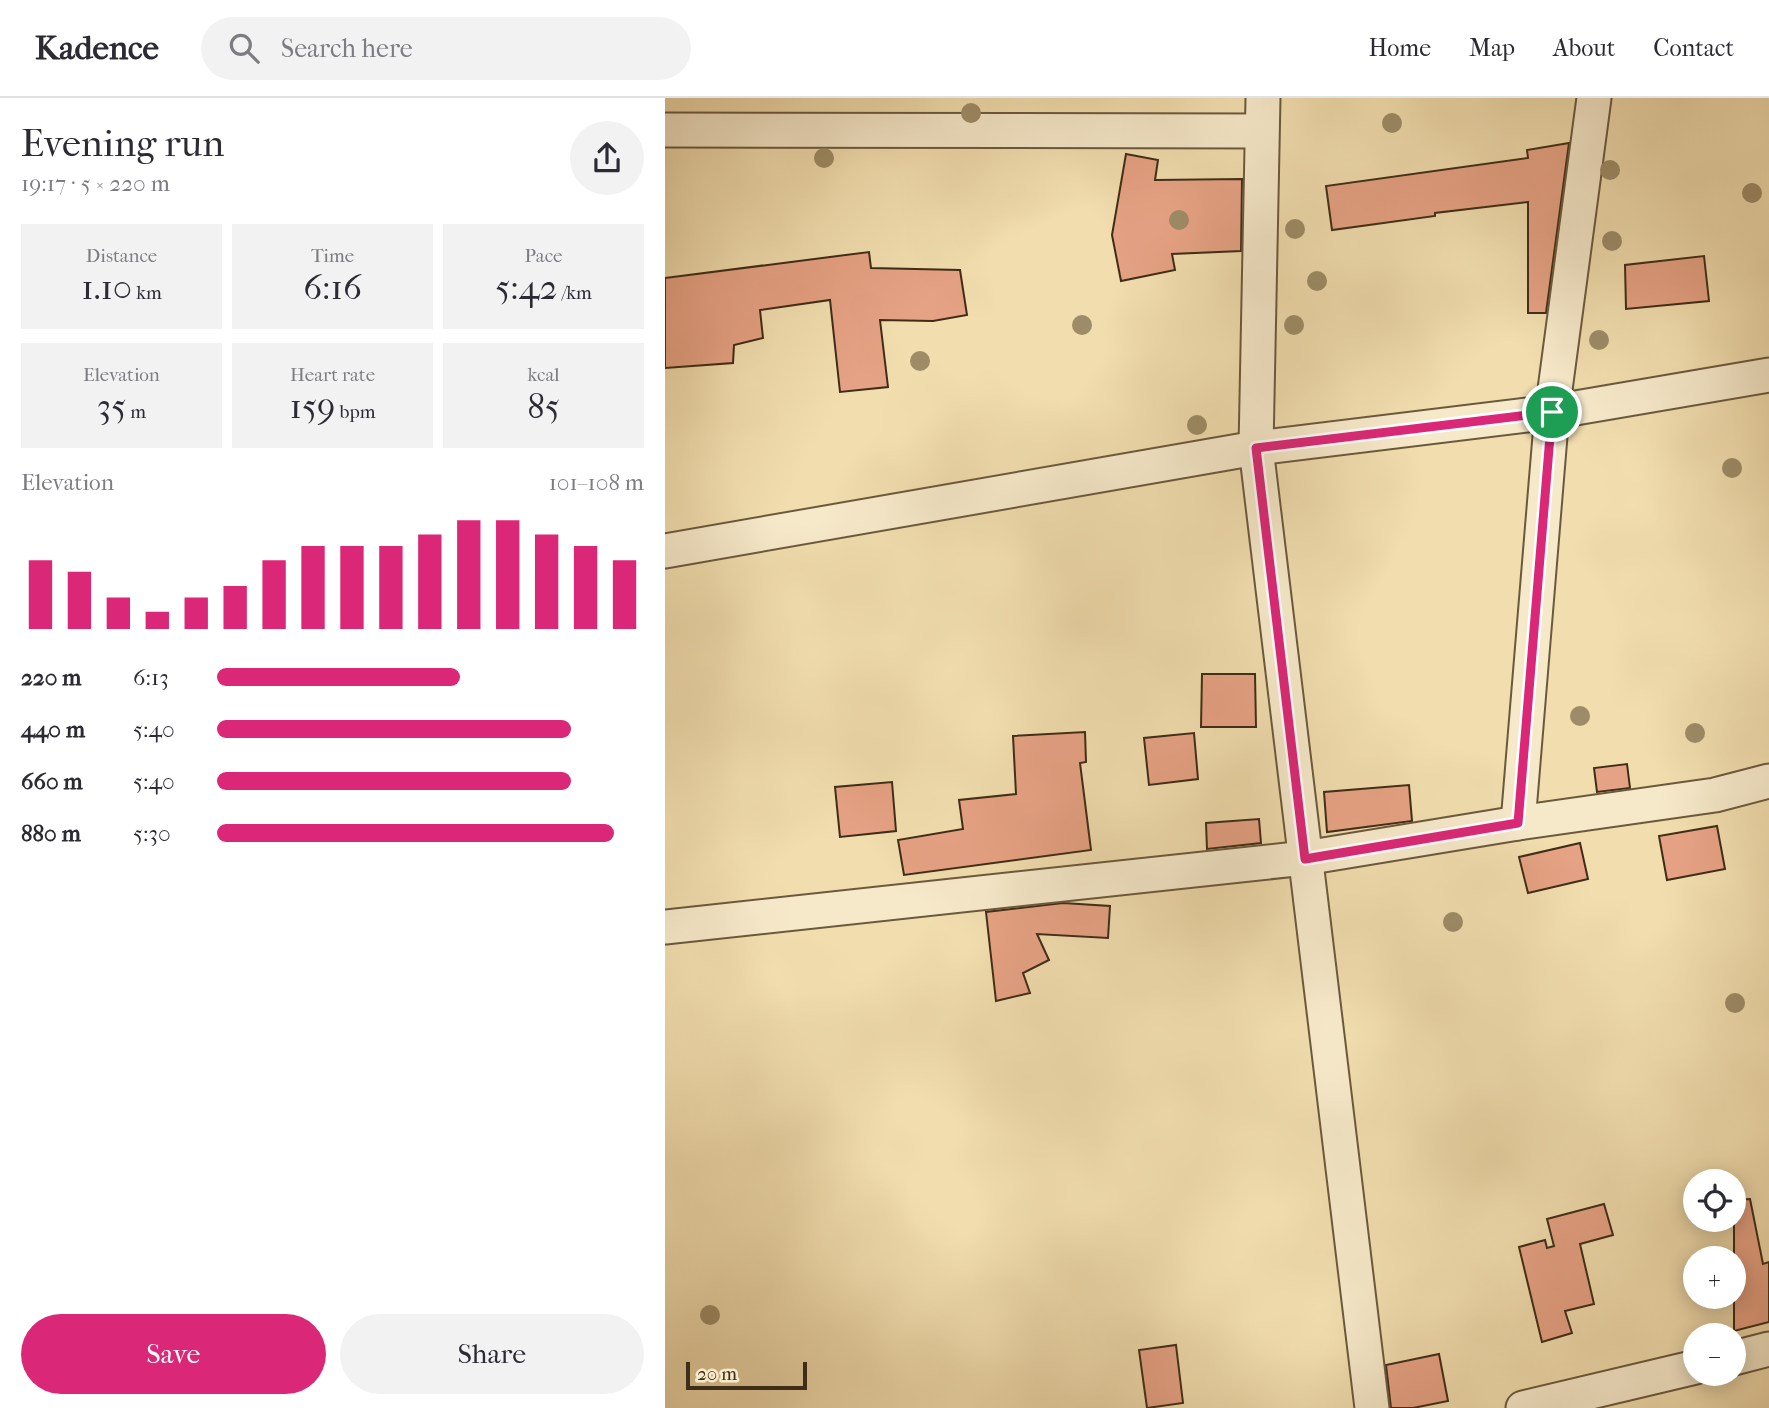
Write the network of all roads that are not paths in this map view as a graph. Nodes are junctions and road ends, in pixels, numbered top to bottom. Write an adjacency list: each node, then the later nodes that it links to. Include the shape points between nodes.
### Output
1 (1263, 98): 4 (street)
2 (1594, 98): 6 (street)
3 (665, 130): 4 (street)
4 (1261, 131): 7 (street)
5 (1769, 375): 6 (street)
6 (1552, 412): 7 (street); 10 (street)
7 (1256, 448): 8 (street); 11 (street)
8 (665, 551)
9 (1769, 781): 10 (street, via 1715,795)
10 (1518, 823): 11 (street)
11 (1305, 859): 12 (street); 16 (street)
12 (665, 928)
13 (1769, 1349): 14 (street)
14 (1746, 1354)
15 (1683, 1370): 17 (street)
16 (1372, 1408)
17 (1523, 1408)

